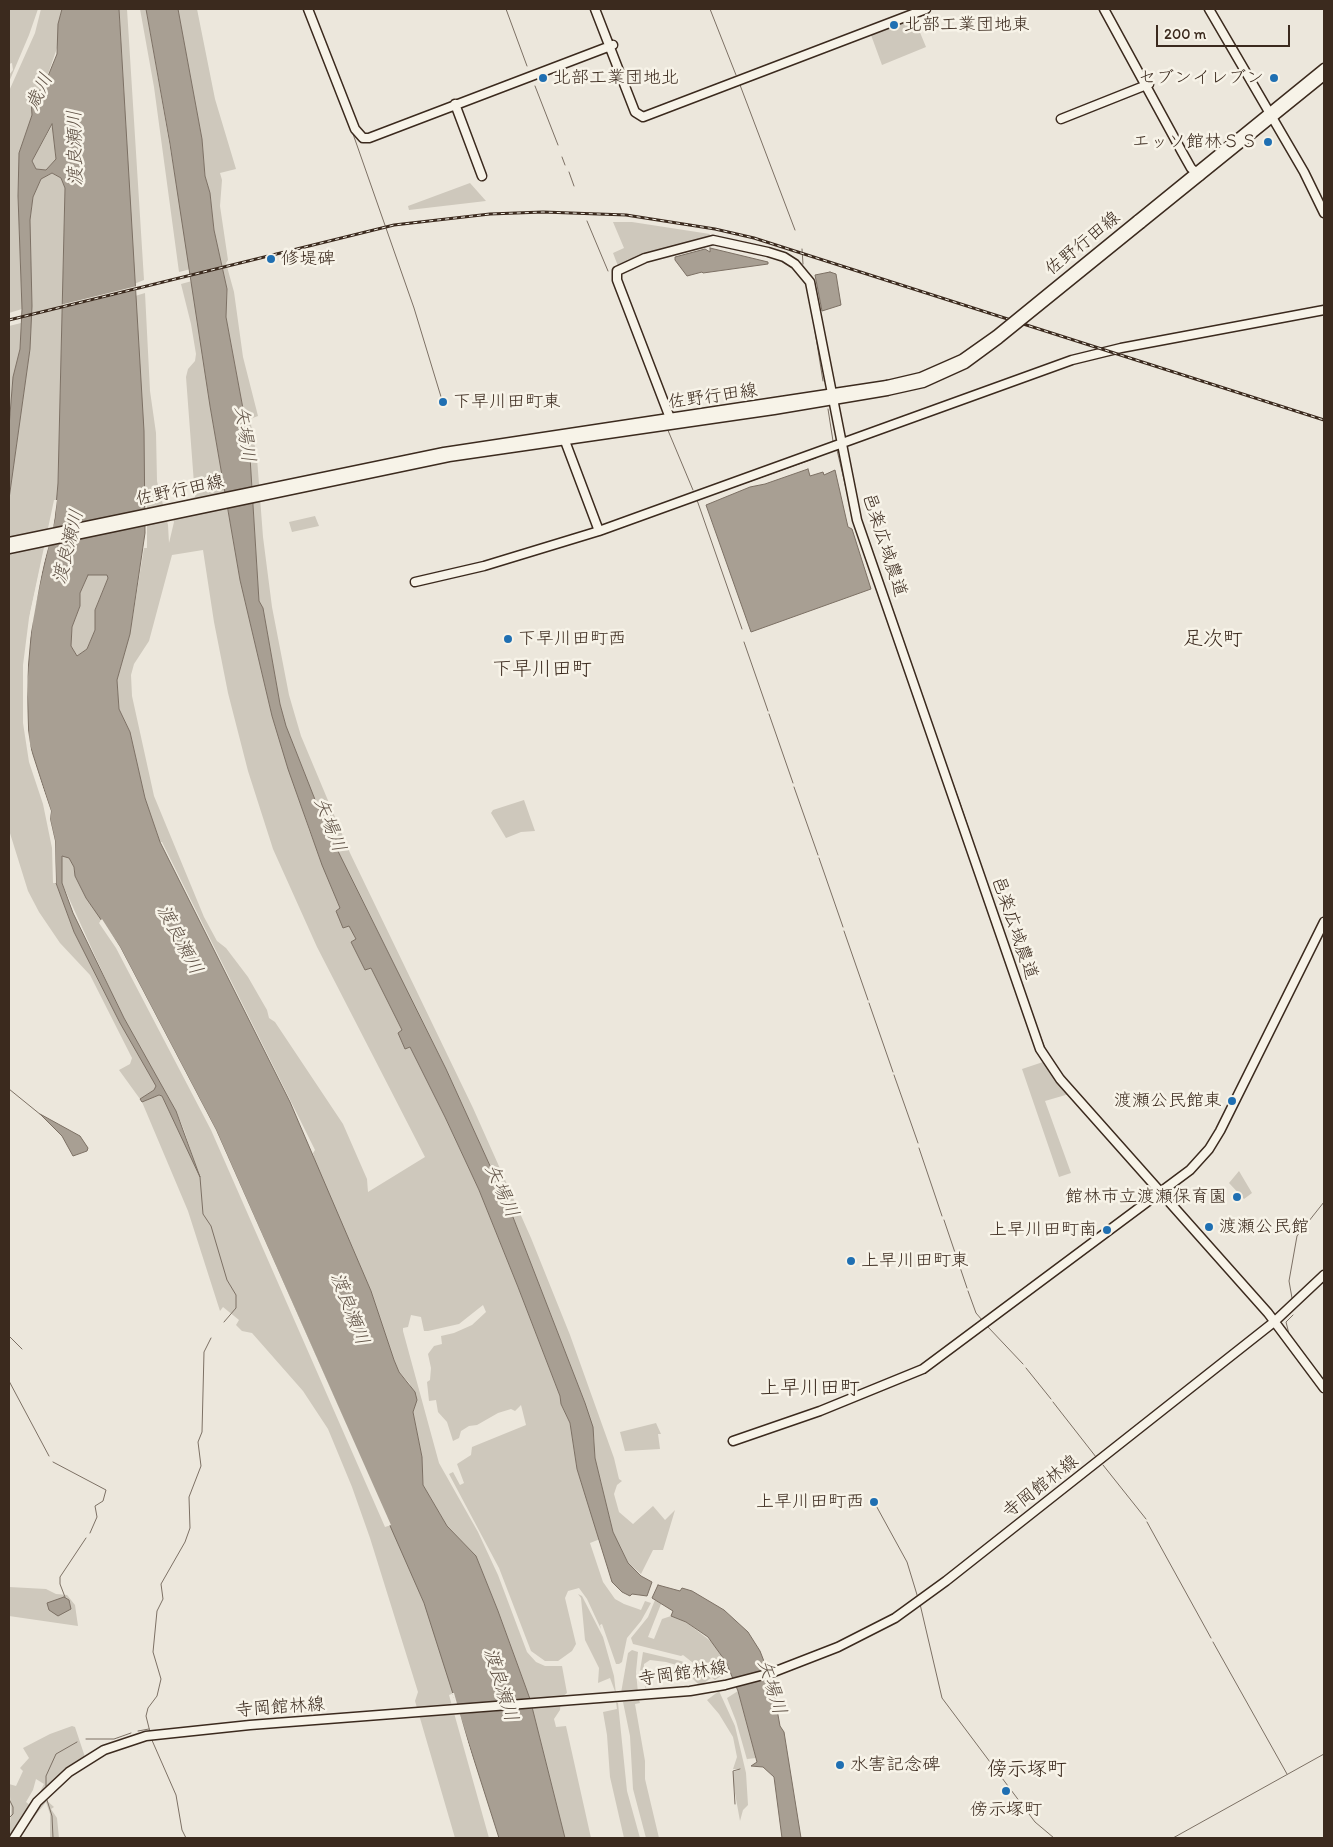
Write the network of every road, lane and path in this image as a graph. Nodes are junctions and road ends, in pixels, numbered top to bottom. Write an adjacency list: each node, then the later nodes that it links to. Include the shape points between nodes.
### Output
1 (308, 9): 13 (street, via 355,129 363,138)
2 (595, 9): 9 (street)
3 (600, 9): 9 (street)
4 (926, 9): 8 (street)
5 (1104, 9): 12 (street)
6 (1109, 9): 12 (street)
7 (1209, 9): 14 (street)
8 (912, 10): 9 (street, via 643,118 636,112)
9 (612, 46): 13 (street)
10 (1324, 68): 14 (street, 佐野行田線)
11 (1324, 76): 14 (street, 佐野行田線)
12 (1148, 84): 15 (street); 16 (street)
13 (455, 104): 17 (street)
14 (1272, 114): 16 (street, 佐野行田線); 18 (street)
15 (1061, 119)
16 (1198, 174): 20 (street, 佐野行田線, bridge, via 965,364 923,382)
17 (482, 176)
18 (1324, 213)
19 (1324, 310): 23 (street, via 1072,360)
20 (832, 397): 21 (street, 佐野行田線); 21 (street, 邑楽広域農道, via 810,282 805,274 791,261 778,255 708,241 645,258 616,273); 22 (street, 佐野行田線); 23 (street, 邑楽広域農道)
21 (670, 418): 24 (street, 佐野行田線, via 444,452)
22 (565, 441): 24 (street, 佐野行田線); 26 (street)
23 (841, 442): 26 (street); 31 (street, 邑楽広域農道, via 858,520 1040,1049 1052,1070)
24 (377, 468): 25 (street, 佐野行田線)
25 (322, 480): 27 (street, 佐野行田線); 28 (street, 佐野行田線)
26 (599, 531): 29 (street, via 484,566)
27 (9, 542)
28 (9, 549)
29 (415, 582)
30 (1324, 922): 31 (street, via 1215,1141 1190,1170)
31 (1161, 1193): 33 (street, 邑楽広域農道); 35 (street, via 923,1369 826,1409)
32 (1324, 1275): 33 (street, 寺岡館林線)
33 (1274, 1322): 34 (street, 邑楽広域農道); 36 (street, 寺岡館林線, via 922,1600 856,1639 787,1668 724,1685 617,1698 150,1735 104,1750 69,1772 37,1802)
34 (1324, 1388)
35 (732, 1441)
36 (14, 1838)

